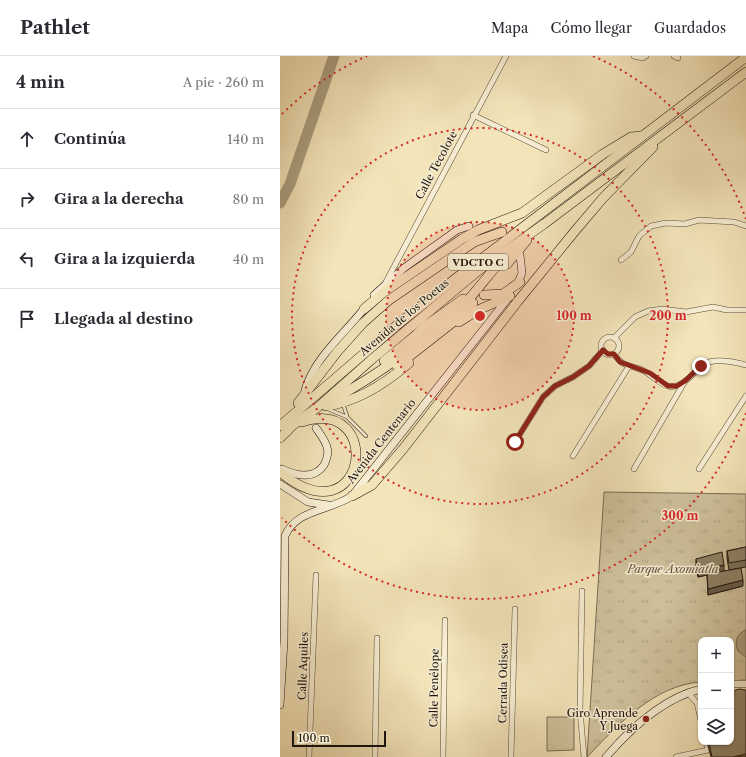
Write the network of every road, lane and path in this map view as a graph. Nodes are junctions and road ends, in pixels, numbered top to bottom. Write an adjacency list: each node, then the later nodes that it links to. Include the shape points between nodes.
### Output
1 (506, 56): 6 (street, Calle Tecolote)
2 (634, 56): 3 (street)
3 (646, 56)
4 (746, 57): 8 (highway, VDCTO C)
5 (746, 72): 7 (highway, VDCTO C)
6 (473, 115): 9 (street); 19 (street, Calle Tecolote)
7 (683, 119): 10 (highway, Avenida de los Poetas / VDCTO C); 41 (highway, via 636,163 575,231)
8 (642, 136): 23 (highway, via 631,137 603,154 522,213 462,239); 47 (highway, Avenida de los Poetas / VDCTO C, via 437,293)
9 (546, 150)
10 (544, 224): 15 (highway); 30 (highway, Avenida de los Poetas / VDCTO C, via 479,270)
11 (468, 226): 19 (main road, via 457,230)
12 (746, 226): 17 (street, via 734,222 699,220 685,224 666,223 651,226 639,236 631,252)
13 (494, 228): 14 (main road)
14 (503, 233): 47 (highway, via 474,242 389,300 363,323)
15 (528, 239): 28 (highway, via 505,258 466,301); 32 (highway, via 461,315)
16 (520, 255): 18 (main road)
17 (621, 260)
18 (520, 282): 20 (highway, via 503,294); 21 (main road, Avenida Centenario)
19 (385, 284): 23 (main road)
20 (484, 296)
21 (510, 296): 36 (highway, via 478,310 461,321); 45 (main road, Avenida Centenario)
22 (463, 299): 25 (highway)
23 (364, 308): 39 (main road, via 329,348 309,376)
24 (746, 310): 26 (street, via 713,307 686,312 662,309 648,311 636,317)
25 (424, 327): 27 (highway); 33 (highway, via 415,329)
26 (614, 338): 29 (street, via 605,338); 31 (street, via 619,346)
27 (400, 348): 28 (highway); 37 (highway, via 369,373)
28 (411, 348): 37 (highway)
29 (603, 350): 31 (street, via 608,354); 53 (street, via 589,366 555,386 543,397)
30 (378, 354): 33 (highway); 40 (highway, Avenida de los Poetas / VDCTO C)
31 (614, 354): 35 (street, via 620,362)
32 (405, 360): 36 (highway); 43 (highway)
33 (375, 363): 40 (highway)
34 (746, 364): 38 (street, via 710,362 695,370)
35 (629, 366): 38 (street, via 650,373 668,386 677,386); 54 (street)
36 (389, 378): 43 (highway)
37 (366, 381): 44 (highway)
38 (685, 381): 56 (street)
39 (305, 390)
40 (337, 391): 44 (highway, Avenida de los Poetas / VDCTO C)
41 (444, 396): 45 (highway); 52 (highway)
42 (746, 396): 57 (street)
43 (351, 397): 44 (highway); 44 (highway); 46 (lane)
44 (321, 407): 46 (lane); 48 (highway, Avenida de los Poetas / VDCTO C)
45 (424, 409): 52 (highway, via 410,432); 60 (main road, Avenida Centenario)
46 (347, 417): 50 (lane)
47 (280, 425)
48 (293, 425): 51 (highway, Avenida de los Poetas / VDCTO C); 58 (highway, via 321,418 335,420 346,429 354,442 356,467 347,480 335,489 320,493 302,487)
49 (316, 428): 55 (main road, via 324,439 328,453 321,469 309,476)
50 (366, 436)
51 (280, 438)
52 (408, 442): 60 (highway, via 372,485)
53 (515, 442)
54 (573, 456)
55 (280, 468)
56 (634, 469)
57 (699, 469)
58 (280, 472)
59 (280, 484): 61 (main road, via 308,502)
60 (352, 496): 61 (main road, Avenida Centenario)
61 (334, 505): 62 (main road, Avenida Centenario, via 300,518 288,528)
62 (282, 573): 72 (main road, Avenida Centenario, via 284,640)
63 (316, 575): 75 (street, Calle Aquiles)
64 (582, 591): 79 (street, via 580,710)
65 (515, 609): 78 (street, Cerrada Odisea)
66 (445, 620): 77 (street, Calle Penélope)
67 (377, 638): 76 (street)
68 (734, 684): 69 (main road)
69 (746, 684)
70 (698, 690): 71 (main road)
71 (688, 693): 73 (street, via 697,703); 80 (main road, via 671,699 646,718)
72 (280, 705)
73 (698, 709)
74 (707, 745): 81 (street, via 708,750)
75 (309, 757)
76 (375, 757)
77 (443, 757)
78 (511, 757)
79 (584, 757)
80 (606, 757)
81 (676, 757)

